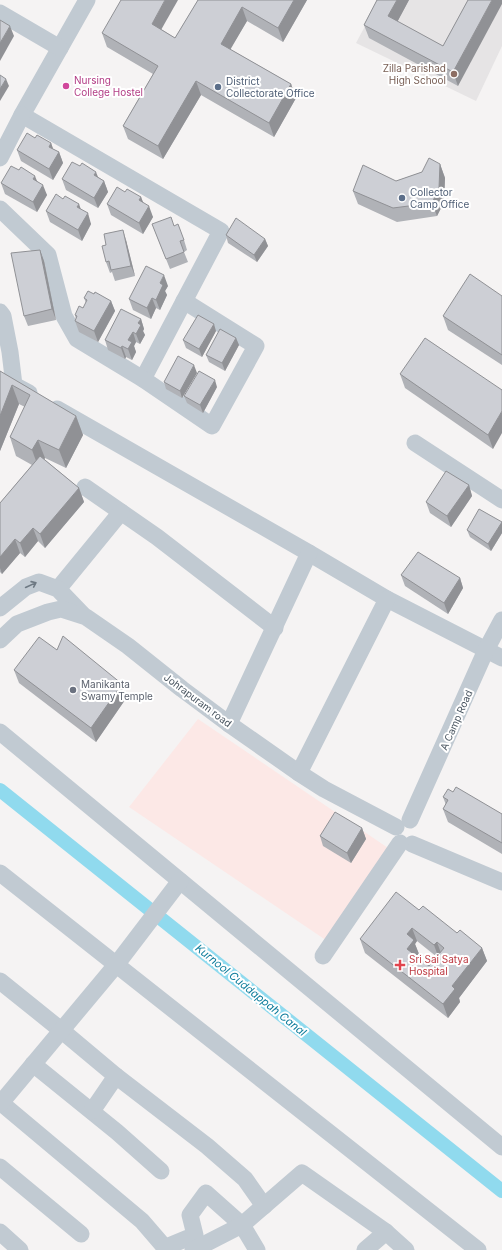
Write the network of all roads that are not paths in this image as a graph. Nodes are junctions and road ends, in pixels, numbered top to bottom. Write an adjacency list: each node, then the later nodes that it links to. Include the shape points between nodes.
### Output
1 (87, 0): 3 (street)
2 (0, 13): 3 (street)
3 (60, 48): 4 (street)
4 (22, 115): 5 (street); 7 (street, via 221,231)
5 (0, 158)
6 (0, 209): 9 (street, via 48,255 64,316 77,339)
7 (184, 302): 9 (street); 9 (street, via 256,346 212,426)
8 (0, 312): 14 (street, via 10,352 14,385)
9 (143, 379)
10 (415, 443): 12 (street)
11 (85, 487): 13 (street)
12 (502, 500)
13 (121, 512): 15 (street); 20 (street)
14 (309, 553): 16 (street); 20 (street)
15 (58, 589): 17 (street, one-way to 15, via 26,587 39,582); 18 (street)
16 (387, 599): 22 (street); 26 (street)
17 (0, 608)
18 (86, 617): 21 (street, Johrapuram road, via 61,609 48,612 17,624); 24 (street, Johrapuram road)
19 (502, 620): 22 (street, A Camp Road)
20 (275, 628): 24 (street)
21 (0, 640)
22 (486, 650): 23 (street); 27 (street, A Camp Road)
23 (502, 658)
24 (229, 724): 26 (street, Johrapuram road)
25 (0, 732): 29 (street)
26 (299, 773): 27 (street, Johrapuram road)
27 (405, 834): 30 (street, Johrapuram road); 31 (street, A Camp Road)
28 (0, 873): 32 (street)
29 (180, 881): 32 (street); 39 (street)
30 (502, 882)
31 (323, 956)
32 (116, 965): 34 (street); 53 (street)
33 (0, 982): 34 (street)
34 (61, 1030): 35 (street); 36 (street)
35 (33, 1064): 37 (street); 38 (street)
36 (116, 1076): 38 (street); 42 (street, via 207,1146 245,1179)
37 (0, 1103): 47 (street, via 142,1221)
38 (92, 1111): 41 (street)
39 (502, 1147)
40 (0, 1167): 46 (street)
41 (161, 1171)
42 (264, 1206): 43 (street); 45 (street, via 302,1173)
43 (242, 1225): 47 (street, via 206,1193 190,1216 195,1235); 49 (street); 50 (street)
44 (0, 1232): 48 (street)
45 (386, 1232): 51 (street); 52 (street)
46 (81, 1234)
47 (166, 1249)
48 (20, 1250)
49 (194, 1250)
50 (257, 1250)
51 (365, 1250)
52 (406, 1250)
53 (478, 1250)

